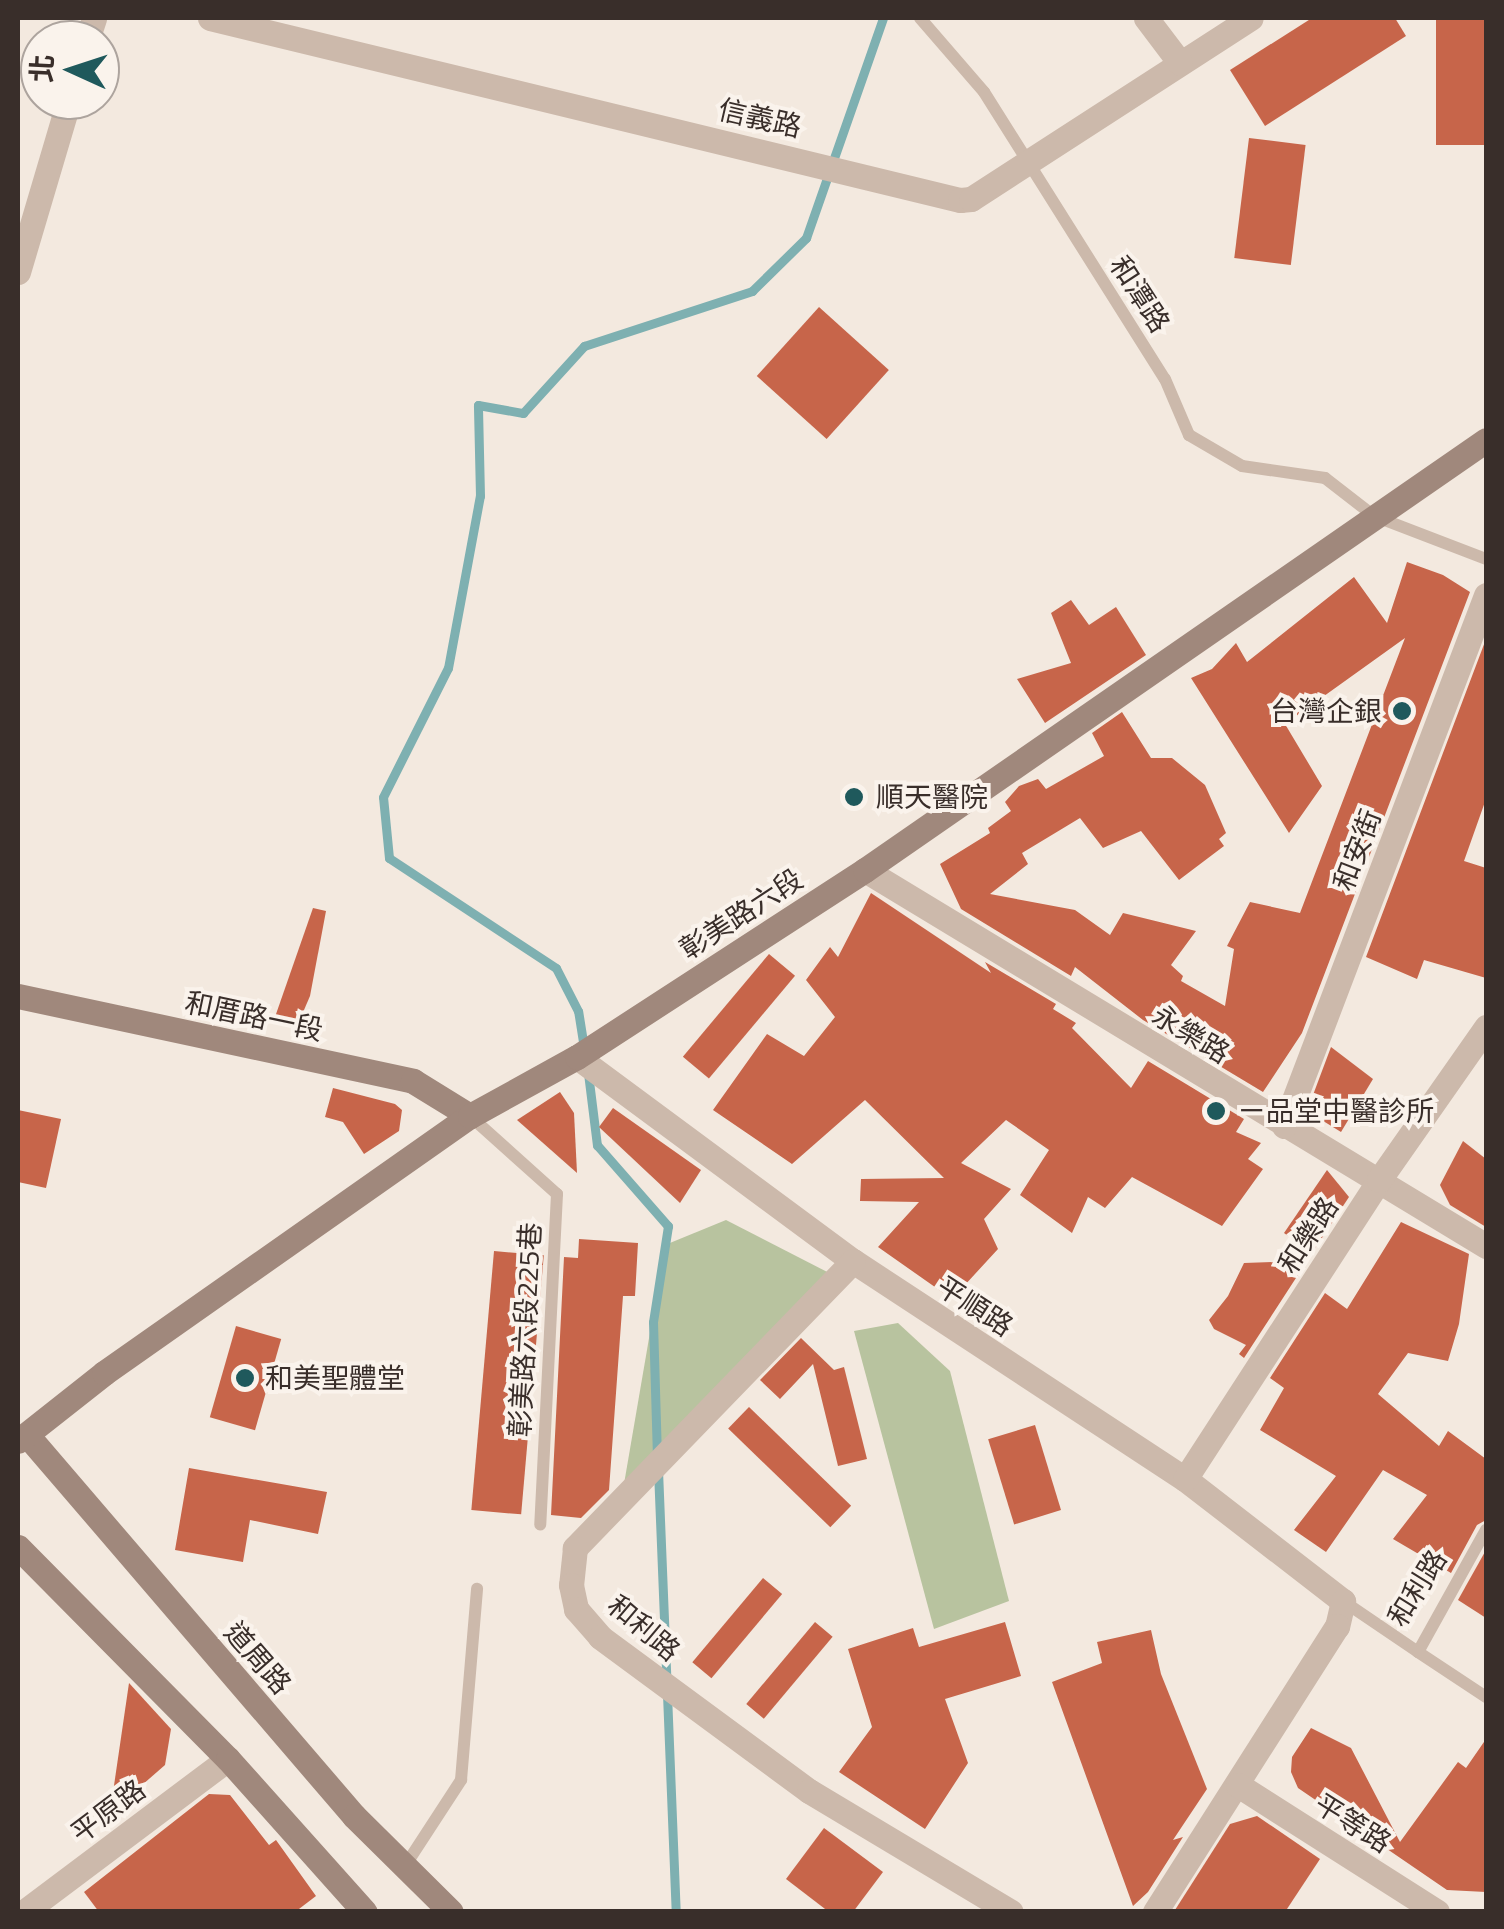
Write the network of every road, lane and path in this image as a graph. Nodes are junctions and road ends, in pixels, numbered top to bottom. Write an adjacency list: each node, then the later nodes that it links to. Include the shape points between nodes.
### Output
1 (210, 18): 5 (street, 信義路)
2 (920, 18): 8 (lane, 和潭路, via 984,92)
3 (1146, 18): 6 (street)
4 (1251, 18): 6 (street, 信義路)
5 (299, 28): 8 (street, 信義路, via 960,200)
6 (1180, 63): 8 (street, 信義路)
7 (63, 120): 9 (street)
8 (1028, 163): 11 (lane, 和潭路, via 1165,379 1189,435 1242,466 1325,478)
9 (18, 272)
10 (1486, 440): 11 (street, 彰美路六段)
11 (1374, 516): 12 (lane, 和潭路); 14 (street, 彰美路六段)
12 (1486, 559)
13 (1486, 595): 19 (street, 和安街)
14 (864, 870): 17 (street, 彰美路六段); 19 (street, 永樂路)
15 (18, 996): 18 (street, 和厝路一段, via 413,1081)
16 (1486, 1027): 20 (street, 和樂路)
17 (577, 1057): 18 (street, 彰美路六段); 22 (street, 平順路)
18 (470, 1116): 23 (street, 彰美路六段, via 104,1373); 25 (lane, 彰美路六段225巷, via 557,1194)
19 (1284, 1126): 20 (street, 永樂路)
20 (1379, 1180): 21 (street, 永樂路); 24 (street, 和樂路)
21 (1486, 1246)
22 (853, 1261): 24 (street, 平順路); 38 (street, 和利路, via 574,1548 576,1609 600,1637 809,1791)
23 (21, 1441): 34 (street, 道周路)
24 (1184, 1479): 29 (street, 平順路)
25 (540, 1525)
26 (1486, 1530): 30 (lane, 和利路)
27 (18, 1547): 32 (street)
28 (477, 1589): 34 (lane, via 461,1780)
29 (1343, 1600): 30 (lane, 和利路); 33 (street, 和利路, via 1338,1626)
30 (1418, 1652): 31 (lane)
31 (1486, 1697)
32 (228, 1759): 35 (street, 平原路); 36 (street)
33 (1238, 1785): 39 (street, 和利路); 40 (street, 平等路)
34 (405, 1866): 37 (street, 道周路)
35 (24, 1912)
36 (365, 1912)
37 (451, 1912)
38 (1011, 1912)
39 (1154, 1912)
40 (1437, 1912)

